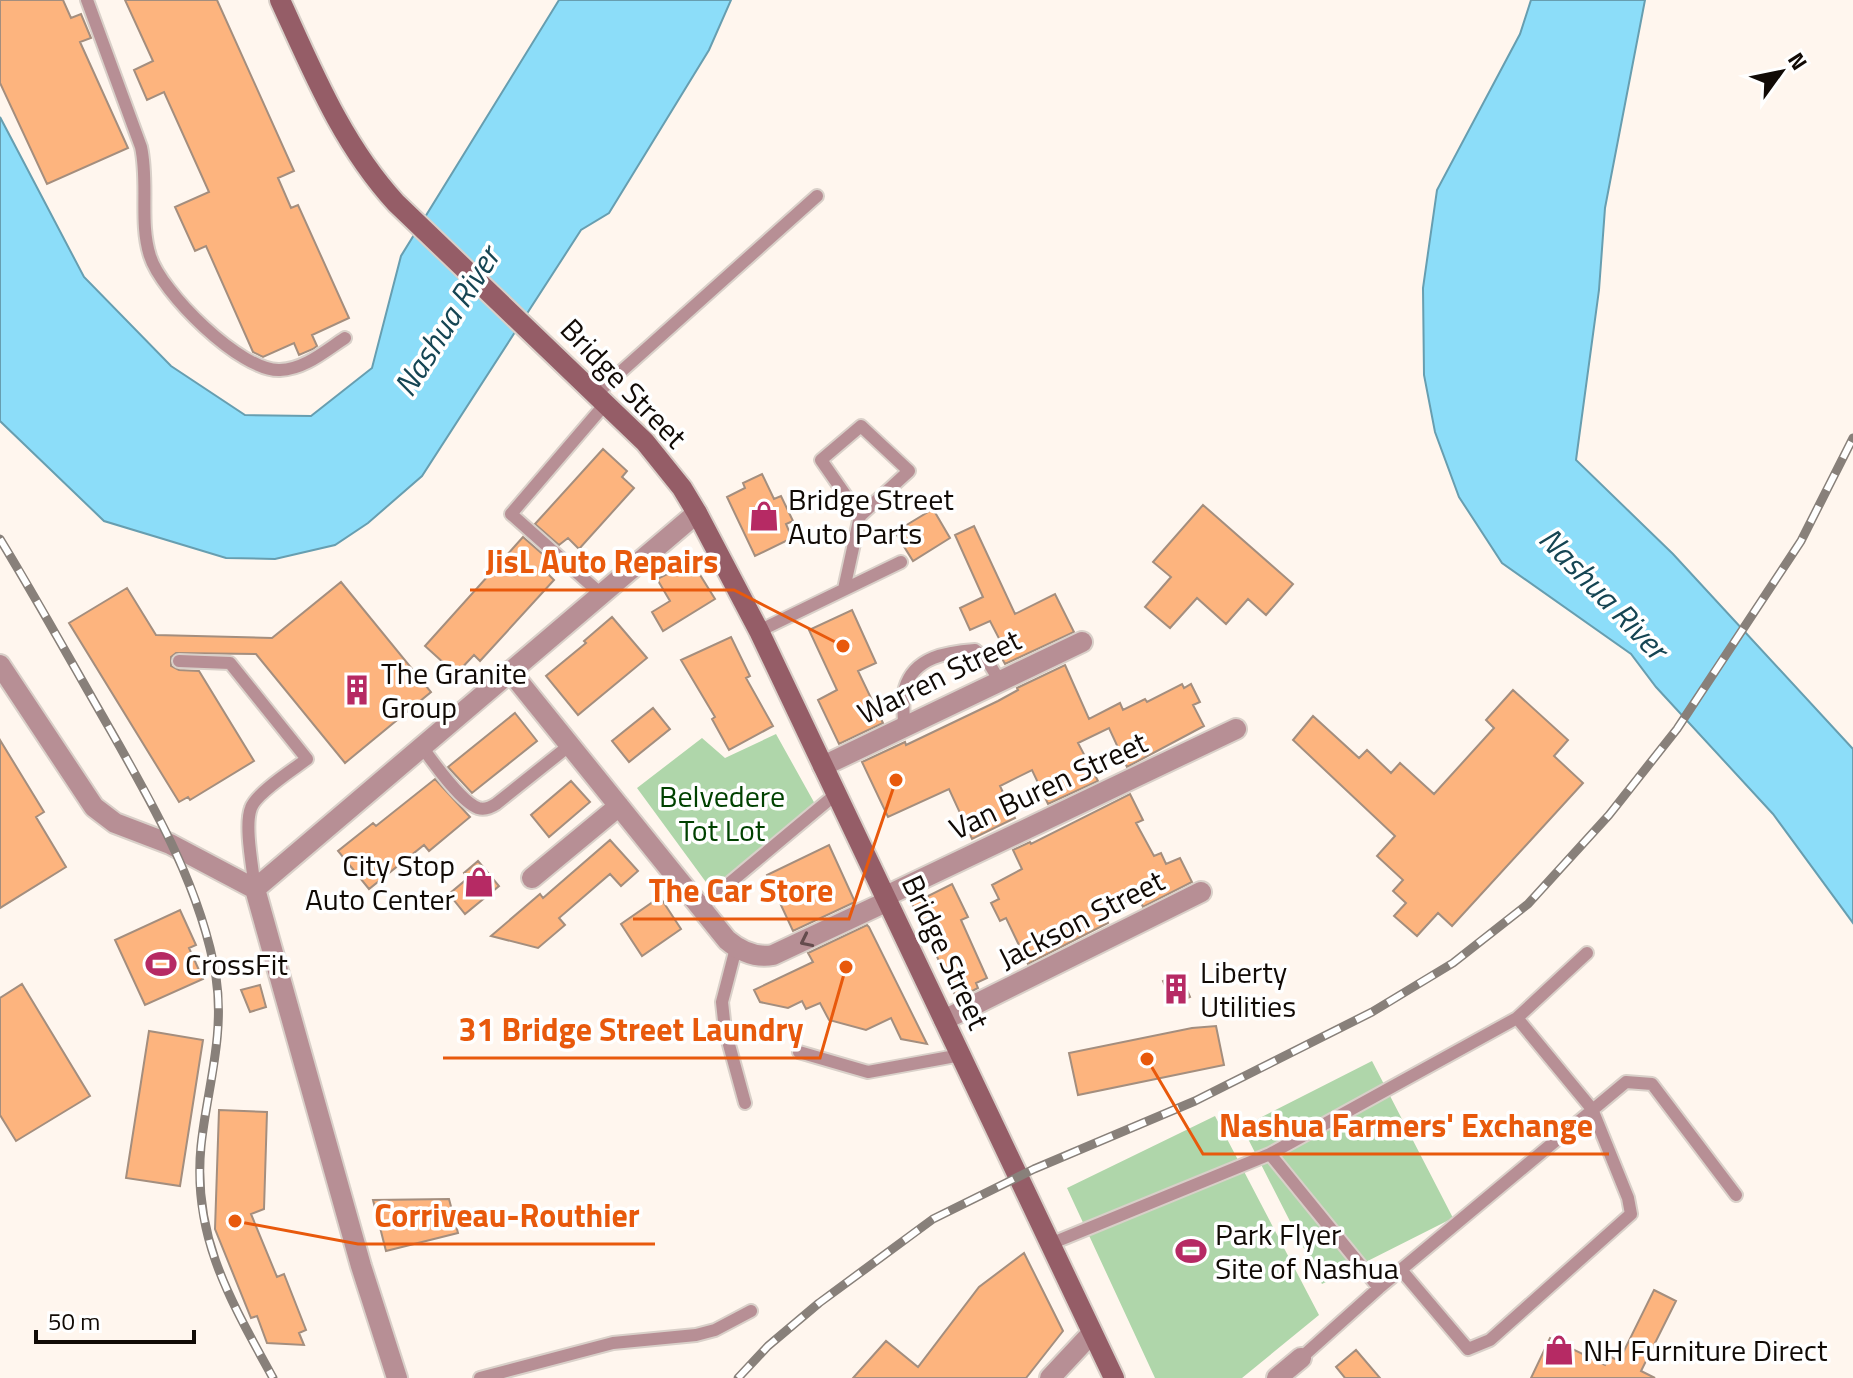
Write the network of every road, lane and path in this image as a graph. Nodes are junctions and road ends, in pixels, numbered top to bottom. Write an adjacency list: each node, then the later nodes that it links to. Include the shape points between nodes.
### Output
1 (87, 0): 4 (lane, via 141,147 150,258 169,288 225,343 267,369 297,368)
2 (280, 0): 5 (street, Bridge Street, via 338,123 366,167 396,203)
3 (817, 196): 5 (lane)
4 (345, 338)
5 (601, 398): 6 (street, Bridge Street, via 660,459); 10 (lane, via 511,514)
6 (697, 513): 10 (street); 11 (street, Bridge Street)
7 (860, 516): 7 (lane, via 821,460 861,426 909,471); 9 (lane)
8 (901, 562): 9 (lane)
9 (844, 589): 11 (lane)
10 (601, 594): 15 (street)
11 (759, 631): 21 (street, Bridge Street)
12 (1082, 642): 16 (street, Warren Street)
13 (179, 661): 25 (lane, via 230,663 307,759 250,808)
14 (0, 665): 25 (street, via 94,807 115,823 170,844)
15 (510, 671): 19 (street); 20 (street)
16 (999, 680): 17 (street, Warren Street); 17 (lane, via 975,650 930,658 912,671 904,689)
17 (904, 727): 21 (street, Warren Street)
18 (1236, 729): 27 (street, Van Buren Street)
19 (570, 745): 20 (lane, via 483,809 465,798); 23 (street)
20 (422, 747): 25 (street)
21 (823, 766): 22 (street, Bridge Street)
22 (836, 794): 27 (street, Bridge Street); 28 (lane)
23 (619, 806): 24 (street); 28 (street)
24 (532, 878)
25 (255, 889): 45 (street)
26 (1201, 892): 32 (street, Jackson Street)
27 (887, 898): 29 (street, Van Buren Street, one-way to 29, via 773,955); 32 (street, Bridge Street)
28 (701, 907): 29 (street)
29 (736, 948): 35 (lane, via 722,1002)
30 (1587, 953): 31 (lane)
31 (1517, 1018): 36 (lane); 37 (lane)
32 (944, 1020): 34 (street, Bridge Street)
33 (799, 1052): 34 (lane, via 868,1072)
34 (961, 1055): 39 (street, Bridge Street)
35 (745, 1103)
36 (1592, 1109): 38 (lane, via 1626,1082 1652,1084); 40 (lane); 40 (lane, via 1631,1214 1490,1340 1468,1349)
37 (1270, 1154): 39 (lane); 41 (lane)
38 (1736, 1195)
39 (1050, 1244): 43 (street, Bridge Street)
40 (1402, 1271): 41 (lane)
41 (1379, 1288): 44 (lane)
42 (751, 1311): 46 (lane, via 706,1333 613,1343)
43 (1092, 1333): 47 (street); 48 (street, Bridge Street)
44 (1301, 1358): 49 (street)
45 (397, 1378)
46 (480, 1378)
47 (1050, 1378)
48 (1114, 1378)
49 (1277, 1378)

